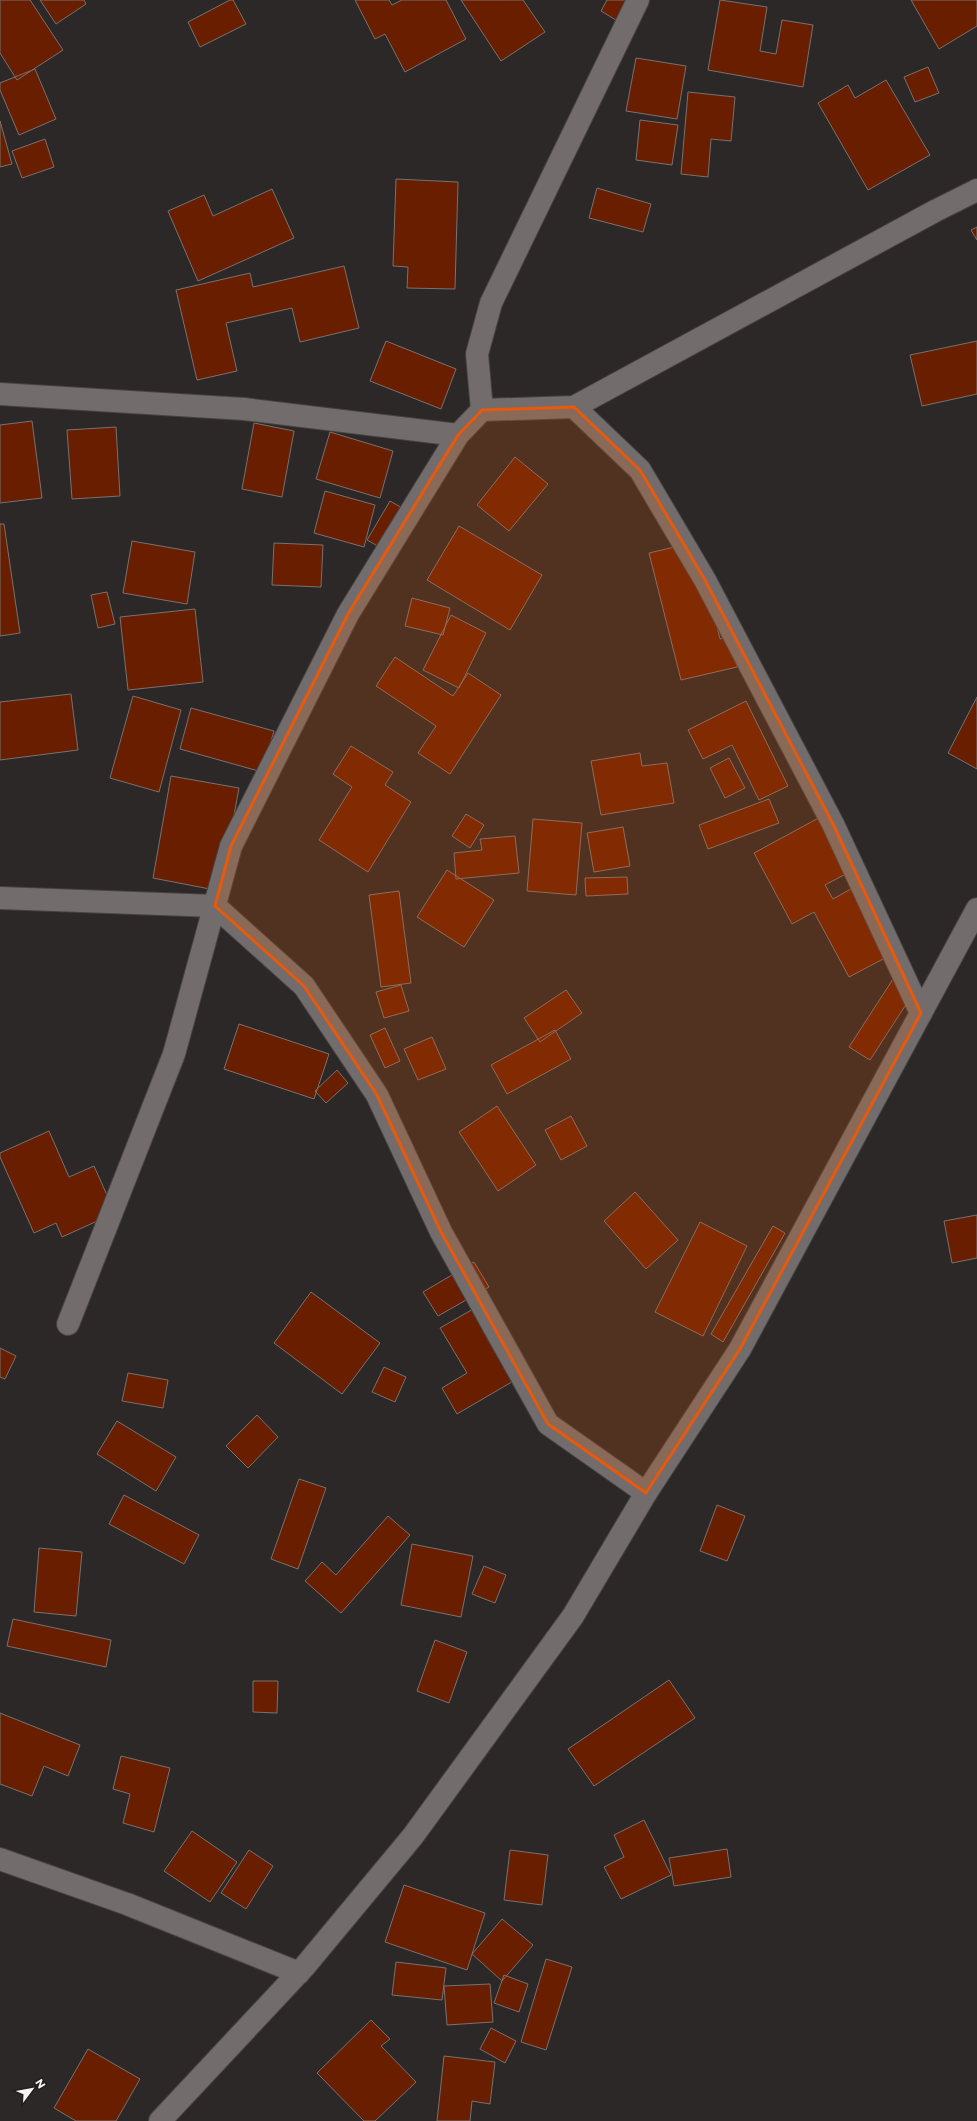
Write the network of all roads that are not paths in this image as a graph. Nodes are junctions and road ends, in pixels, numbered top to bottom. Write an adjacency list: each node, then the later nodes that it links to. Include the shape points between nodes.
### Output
1 (638, 0): 5 (street, via 491,303 477,354)
2 (977, 190): 4 (street)
3 (0, 394): 6 (street, via 244,409)
4 (574, 408): 5 (street); 10 (street, via 640,470 705,580 832,824)
5 (482, 410): 6 (street)
6 (458, 435): 8 (street, via 348,614 231,846)
7 (0, 898): 8 (street)
8 (215, 906): 11 (street, via 174,1054); 12 (street, via 304,986 377,1095 442,1232 548,1424)
9 (977, 909): 10 (street)
10 (922, 1013): 12 (street, via 740,1349)
11 (68, 1324)
12 (646, 1492): 14 (street, via 573,1616 413,1836)
13 (0, 1860): 14 (street, via 127,1904)
14 (299, 1973): 15 (street)
15 (160, 2121)

